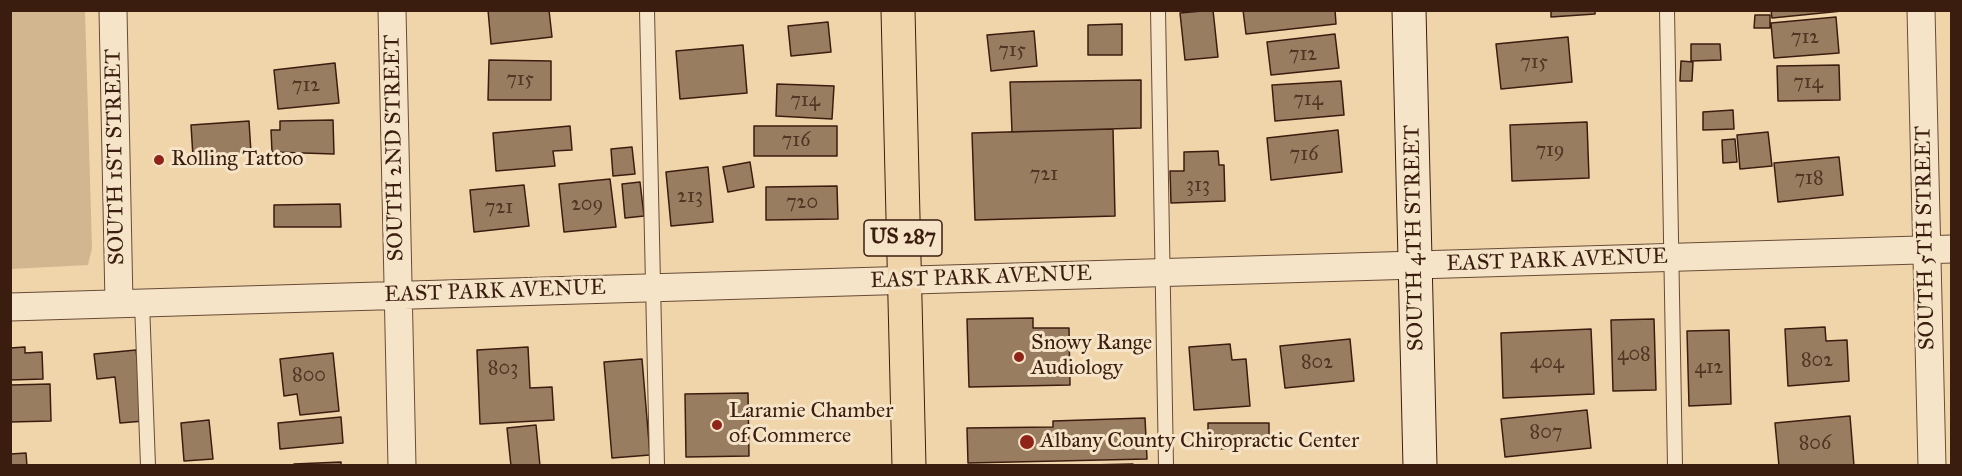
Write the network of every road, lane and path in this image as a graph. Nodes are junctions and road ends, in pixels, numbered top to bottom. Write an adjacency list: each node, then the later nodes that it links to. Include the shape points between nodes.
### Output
1 (113, 10): 16 (street, SOUTH 1ST STREET)
2 (392, 10): 15 (street, SOUTH 2ND STREET)
3 (647, 10): 14 (lane)
4 (898, 10): 13 (main road, US 287)
5 (1158, 10): 12 (lane)
6 (1410, 10): 11 (street, SOUTH 4TH STREET)
7 (1667, 10): 10 (lane)
8 (1921, 10): 9 (street, SOUTH 5TH STREET)
9 (1939, 249): 10 (street, EAST PARK AVENUE); 25 (street, SOUTH 5TH STREET)
10 (1671, 257): 11 (street, EAST PARK AVENUE); 24 (lane)
11 (1415, 265): 12 (street, EAST PARK AVENUE); 23 (street, SOUTH 4TH STREET)
12 (1163, 273): 13 (street, EAST PARK AVENUE); 22 (lane)
13 (904, 280): 14 (street, EAST PARK AVENUE); 21 (main road, US 287)
14 (653, 288): 15 (street, EAST PARK AVENUE); 20 (lane)
15 (398, 295): 16 (street, EAST PARK AVENUE); 19 (street, SOUTH 2ND STREET)
16 (130, 303): 17 (street, EAST PARK AVENUE); 18 (lane)
17 (10, 307)
18 (148, 465)
19 (402, 465)
20 (657, 465)
21 (909, 465)
22 (1166, 465)
23 (1420, 465)
24 (1675, 465)
25 (1932, 465)

